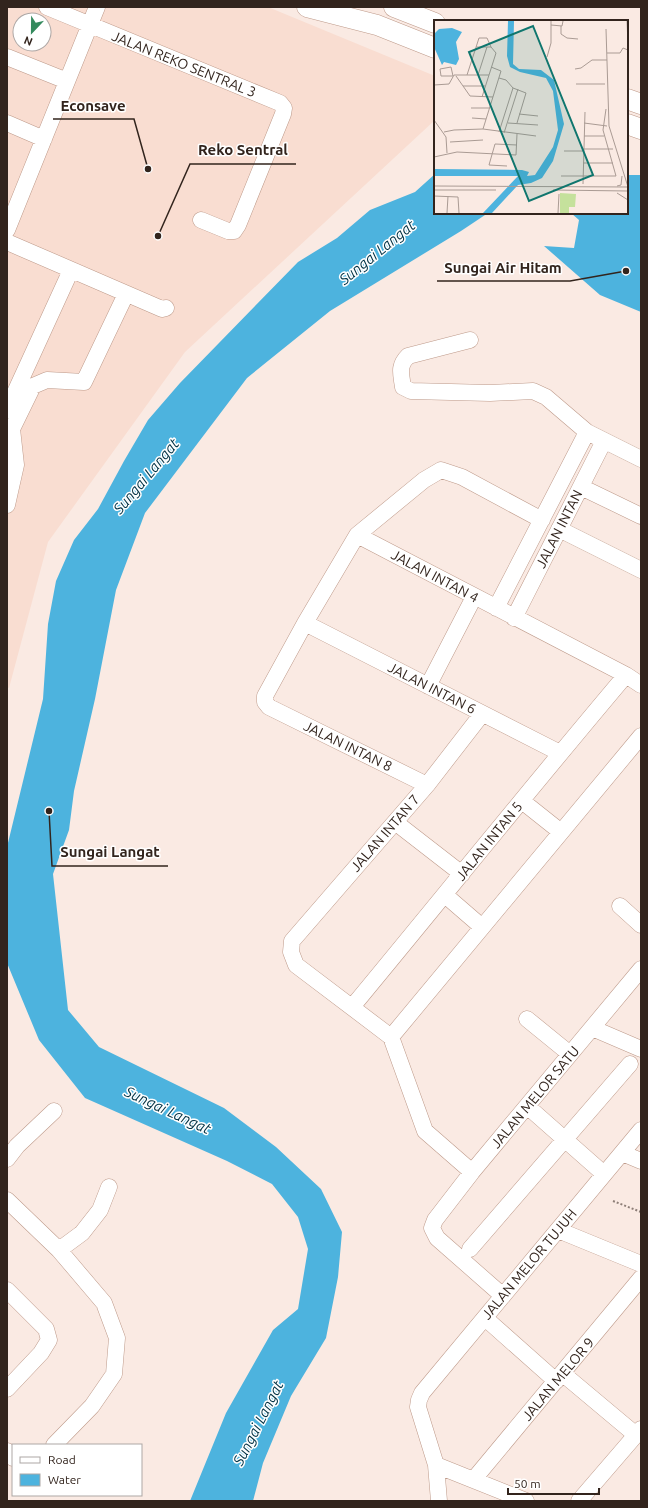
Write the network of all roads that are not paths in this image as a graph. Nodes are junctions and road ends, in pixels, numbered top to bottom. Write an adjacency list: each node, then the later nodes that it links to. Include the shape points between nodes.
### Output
1 (47, 7): 7 (street, JALAN REKO SENTRAL 3)
2 (97, 7): 7 (street)
3 (307, 7): 8 (main road)
4 (337, 7): 8 (main road)
5 (394, 7): 6 (main road)
6 (434, 23)
7 (89, 25): 11 (street); 19 (street, JALAN REKO SENTRAL 3, via 280,102 284,108 234,231)
8 (377, 25): 9 (main road)
9 (434, 48)
10 (7, 57): 11 (street)
11 (67, 80): 17 (street)
12 (628, 99): 13 (main road)
13 (641, 104)
14 (7, 123): 17 (street)
15 (628, 124): 16 (main road)
16 (641, 129)
17 (44, 139): 18 (street)
18 (13, 197): 20 (street)
19 (201, 220)
20 (7, 230)
21 (7, 242): 22 (street)
22 (71, 270): 23 (street); 26 (street)
23 (126, 294): 24 (street, via 162,309); 31 (street, via 84,382 47,380 33,386 12,429 16,464)
24 (166, 308)
25 (470, 340): 27 (street, via 408,356 402,362 404,387 412,391 533,391 546,397)
26 (7, 410)
27 (587, 432): 28 (street); 33 (street)
28 (604, 441): 29 (street); 30 (street, JALAN INTAN)
29 (641, 459)
30 (581, 486): 32 (street); 34 (street, JALAN INTAN)
31 (7, 504)
32 (641, 516)
33 (542, 520): 35 (street, via 462,477 441,470 424,480); 38 (street)
34 (559, 529): 36 (street); 39 (street, JALAN INTAN)
35 (356, 535): 37 (street, JALAN INTAN 4); 40 (street)
36 (641, 570)
37 (474, 597): 38 (street, JALAN INTAN 4); 43 (street)
38 (496, 608): 39 (street, JALAN INTAN 4)
39 (514, 618): 41 (street, JALAN INTAN 4)
40 (305, 623): 43 (street, JALAN INTAN 6); 47 (street, JALAN INTAN 8, via 265,696 265,702 269,707)
41 (626, 675): 42 (street, JALAN INTAN 4); 46 (street, JALAN INTAN 5)
42 (641, 685)
43 (428, 686): 44 (street, JALAN INTAN 6)
44 (482, 714): 46 (street, JALAN INTAN 6); 47 (street, JALAN INTAN 7)
45 (641, 736): 50 (street)
46 (560, 753): 48 (street, JALAN INTAN 5)
47 (427, 785): 49 (street, JALAN INTAN 7)
48 (522, 801): 50 (street); 51 (street, JALAN INTAN 5)
49 (395, 822): 51 (street); 58 (street, JALAN INTAN 7, via 292,941 291,952 296,965)
50 (561, 832): 55 (street)
51 (462, 874): 52 (street, JALAN INTAN 5)
52 (445, 895): 55 (street); 58 (street, JALAN INTAN 5)
53 (620, 906): 54 (street)
54 (641, 925)
55 (482, 927): 61 (street)
56 (641, 969): 57 (street, JALAN MELOR SATU)
57 (634, 988): 60 (street, JALAN MELOR SATU)
58 (352, 1008): 61 (street)
59 (527, 1019): 63 (street)
60 (592, 1028): 62 (street); 63 (street, JALAN MELOR SATU)
61 (391, 1037): 72 (street, via 425,1131)
62 (641, 1049)
63 (570, 1054): 65 (street, JALAN MELOR SATU)
64 (630, 1064): 68 (street)
65 (527, 1106): 68 (street); 72 (street, JALAN MELOR SATU)
66 (54, 1111): 70 (street)
67 (641, 1130): 69 (street, JALAN MELOR TUJUH)
68 (564, 1139): 73 (street); 77 (street)
69 (622, 1153): 71 (street); 73 (street, JALAN MELOR TUJUH)
70 (7, 1159)
71 (641, 1161)
72 (472, 1172): 82 (street, JALAN MELOR SATU, via 435,1220 432,1228 437,1238)
73 (604, 1174): 76 (street, JALAN MELOR TUJUH)
74 (109, 1187): 78 (street, via 100,1210 82,1233)
75 (7, 1200): 78 (street)
76 (558, 1230): 79 (street); 82 (street, JALAN MELOR TUJUH)
77 (470, 1249)
78 (59, 1250): 87 (street, via 104,1303 117,1338 114,1374 92,1406)
79 (641, 1264)
80 (641, 1278): 84 (street, JALAN MELOR 9)
81 (7, 1290): 85 (street, via 46,1329 49,1340 41,1353)
82 (503, 1296): 83 (street, JALAN MELOR TUJUH)
83 (485, 1318): 84 (street); 88 (street, JALAN MELOR TUJUH, via 422,1393 419,1400 418,1407)
84 (559, 1377): 86 (street); 89 (street, JALAN MELOR 9)
85 (7, 1389)
86 (639, 1432): 92 (street)
87 (55, 1444)
88 (436, 1465): 89 (street); 90 (street)
89 (474, 1479): 91 (street)
90 (439, 1501)
91 (526, 1501)
92 (579, 1501)

